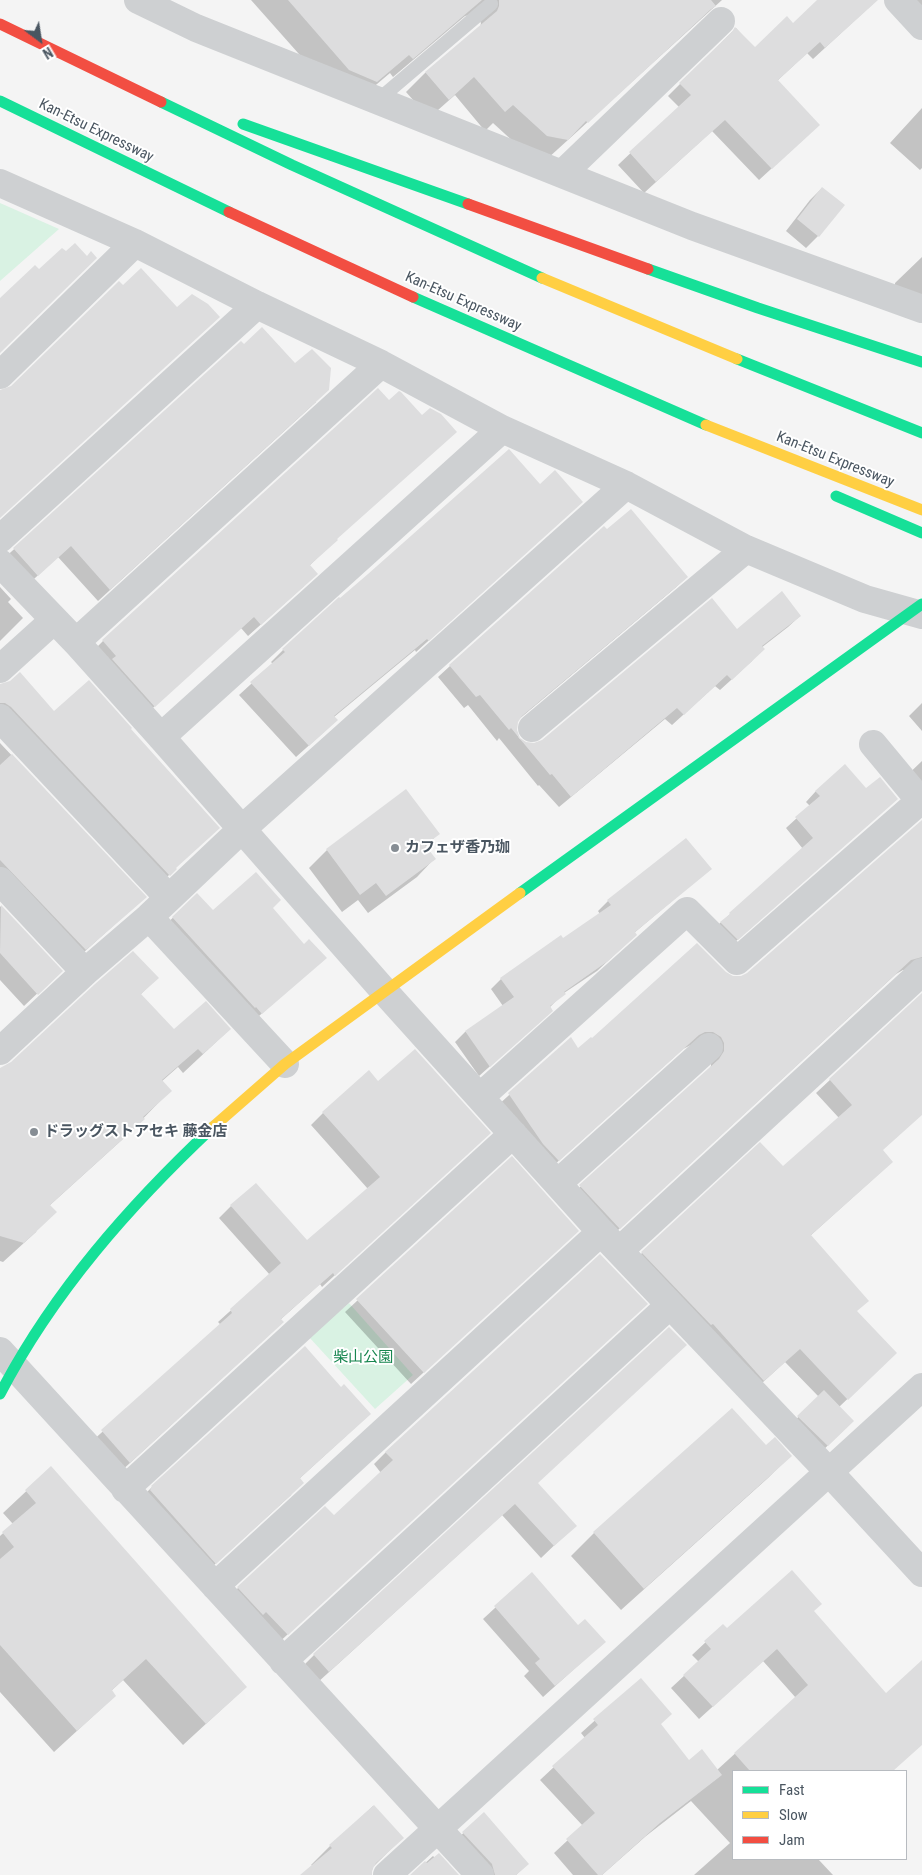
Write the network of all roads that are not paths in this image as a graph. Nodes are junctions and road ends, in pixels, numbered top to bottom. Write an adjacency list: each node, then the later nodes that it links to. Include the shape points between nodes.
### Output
1 (138, 0): 9 (street, via 196,28)
2 (898, 0): 6 (street)
3 (491, 4): 9 (lane)
4 (721, 22): 12 (street)
5 (0, 24): 7 (main road)
6 (922, 26)
7 (92, 69): 10 (main road); 23 (main road, via 292,165 516,266)
8 (0, 101): 17 (main road, Kan-Etsu Expressway, via 262,228)
9 (377, 101): 12 (street)
10 (202, 109)
11 (229, 119): 18 (main road, via 758,308)
12 (562, 174): 16 (street, via 692,226)
13 (0, 183): 14 (street)
14 (135, 243): 15 (street); 20 (street)
15 (257, 306): 19 (street); 28 (street)
16 (922, 309)
17 (486, 330): 21 (main road); 26 (main road, Kan-Etsu Expressway, via 721,431)
18 (922, 362)
19 (381, 364): 22 (street); 33 (street)
20 (1, 373)
21 (676, 424)
22 (502, 429): 24 (street); 37 (street)
23 (922, 433)
24 (626, 485): 29 (street); 40 (street)
25 (825, 491): 27 (main road)
26 (922, 510)
27 (922, 533)
28 (0, 539)
29 (746, 549): 31 (street, via 865,599); 36 (street)
30 (0, 563): 32 (street)
31 (918, 610): 46 (main road)
32 (54, 620): 33 (street); 34 (street)
33 (76, 642): 37 (street)
34 (0, 669)
35 (0, 718): 42 (street)
36 (532, 728)
37 (161, 737): 40 (street)
38 (873, 744): 39 (street)
39 (921, 802): 50 (street, via 737,961 687,911)
40 (242, 829): 42 (street); 46 (street)
41 (0, 881): 44 (street)
42 (168, 897): 43 (street)
43 (148, 916): 44 (street); 49 (street)
44 (84, 972): 48 (street)
45 (922, 972): 53 (street)
46 (384, 991): 49 (main road); 50 (street)
47 (709, 1047): 52 (street)
48 (0, 1051)
49 (285, 1064): 55 (main road, via 174,1164 116,1226)
50 (480, 1097): 51 (street)
51 (513, 1134): 52 (street); 59 (street)
52 (558, 1183): 53 (street)
53 (610, 1242): 54 (street); 61 (street)
54 (670, 1305): 58 (street); 62 (street)
55 (7, 1359): 57 (main road); 59 (street)
56 (922, 1387): 58 (street)
57 (0, 1394)
58 (829, 1472): 60 (street); 63 (street)
59 (125, 1488): 61 (street)
60 (922, 1573)
61 (215, 1586): 62 (street)
62 (283, 1661): 63 (street)
63 (438, 1829): 64 (street); 65 (street)
64 (387, 1875)
65 (480, 1875)

